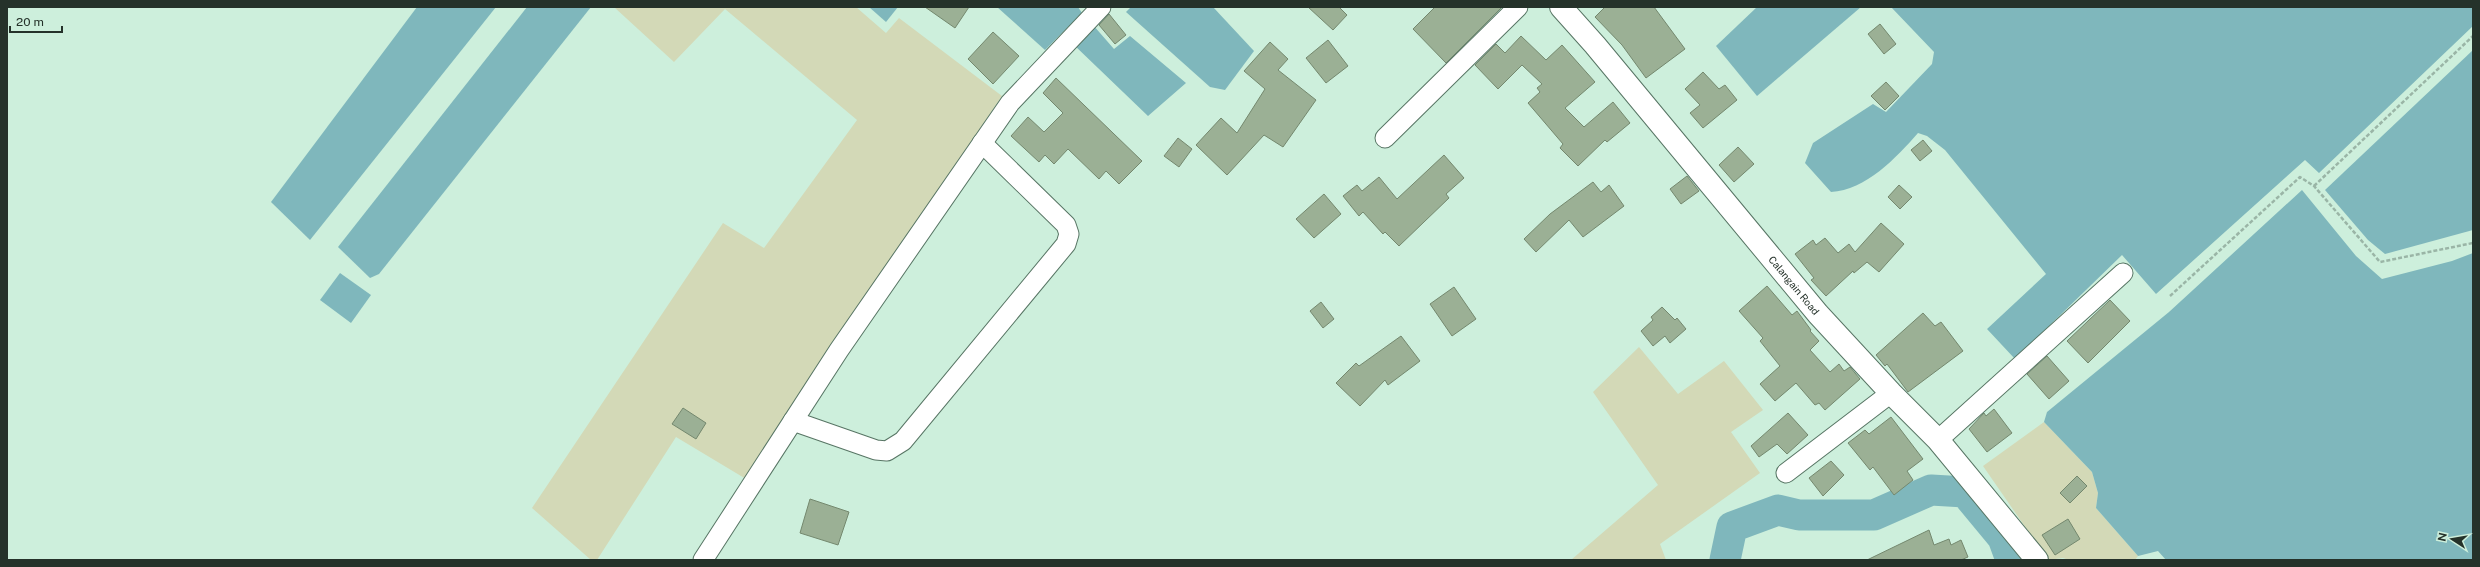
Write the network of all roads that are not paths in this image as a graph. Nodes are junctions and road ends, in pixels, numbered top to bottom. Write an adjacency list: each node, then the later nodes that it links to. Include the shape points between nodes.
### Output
1 (1101, 7): 5 (street, via 1010,103)
2 (1518, 7): 4 (street)
3 (1561, 7): 7 (street, Calangain Road, via 1818,314)
4 (1385, 138)
5 (982, 143): 8 (street); 8 (street, via 1066,225 1069,234 1066,244 903,441 887,451 876,450)
6 (2123, 273): 9 (street)
7 (1891, 393): 9 (street, Calangain Road); 10 (street)
8 (793, 421): 12 (street)
9 (1938, 440): 11 (street, Calangain Road)
10 (1786, 473)
11 (2032, 559)
12 (703, 560)

